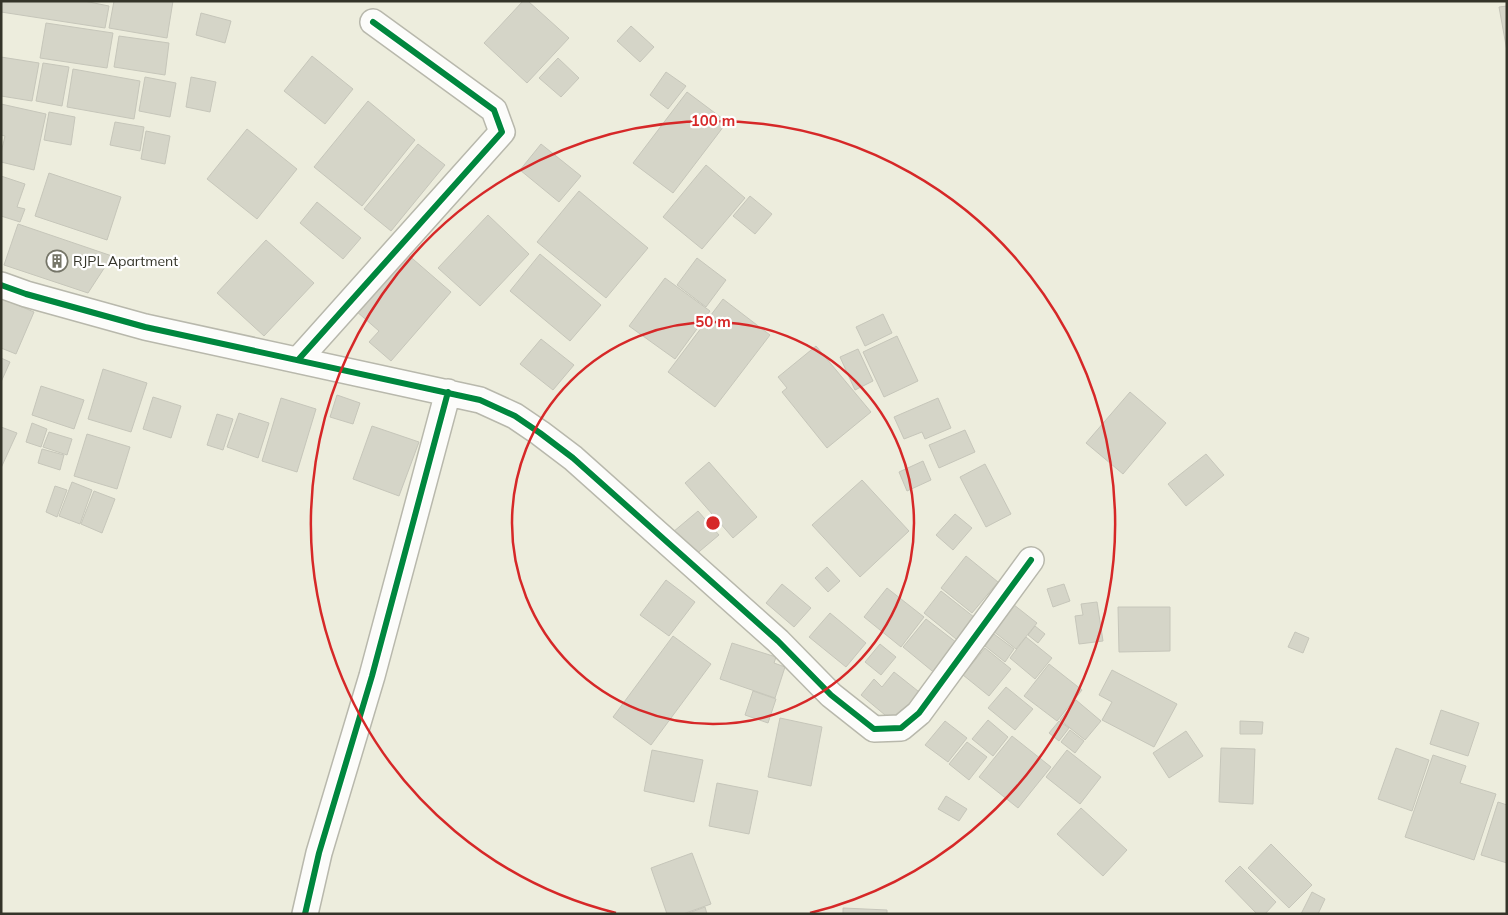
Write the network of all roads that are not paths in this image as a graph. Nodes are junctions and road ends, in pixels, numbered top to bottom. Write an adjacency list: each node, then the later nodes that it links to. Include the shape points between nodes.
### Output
1 (372, 22): 3 (street, via 494,110 502,132)
2 (1, 285): 3 (street, via 145,327)
3 (298, 360): 4 (street)
4 (448, 392): 5 (street, via 480,400 515,416 573,458 778,642 831,695 874,729 900,728 918,713); 6 (street, via 372,676 318,853)
5 (1031, 560)
6 (305, 914)

